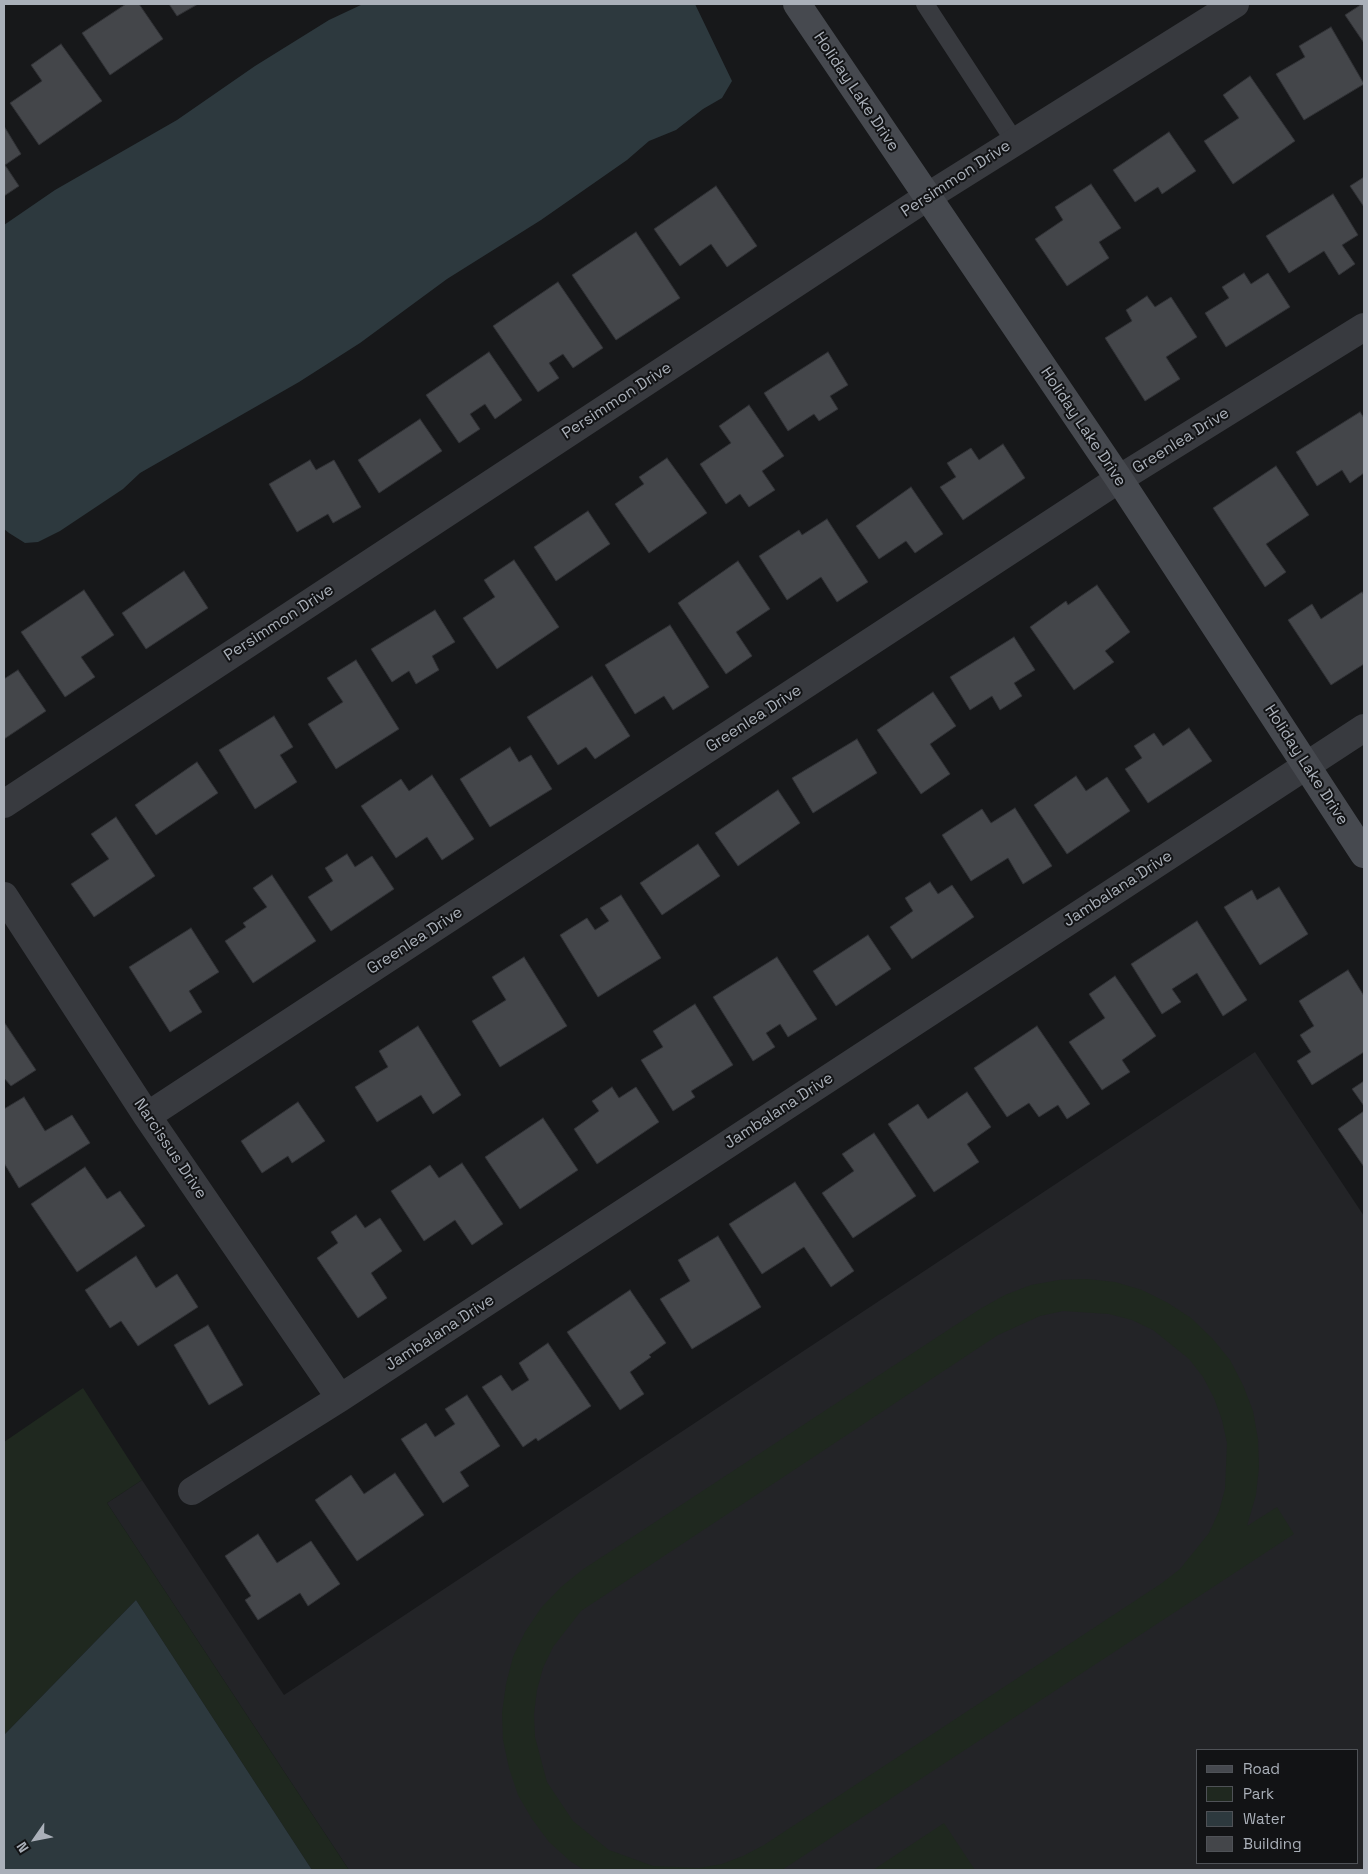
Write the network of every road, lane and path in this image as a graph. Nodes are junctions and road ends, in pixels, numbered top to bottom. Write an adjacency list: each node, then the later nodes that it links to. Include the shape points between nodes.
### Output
1 (797, 4): 5 (street, Holiday Lake Drive)
2 (925, 4): 4 (lane)
3 (1235, 4): 4 (street, Persimmon Drive)
4 (1015, 142): 5 (street, Persimmon Drive)
5 (927, 197): 7 (street, Holiday Lake Drive); 10 (street, Persimmon Drive)
6 (1364, 327): 7 (street, Greenlea Drive)
7 (1119, 480): 9 (street, Holiday Lake Drive); 13 (street, Greenlea Drive)
8 (1364, 728): 9 (street, Jambalana Drive)
9 (1306, 766): 11 (street, Holiday Lake Drive); 14 (street, Jambalana Drive)
10 (4, 804)
11 (1364, 854)
12 (4, 896): 13 (street, Narcissus Drive)
13 (147, 1116): 14 (street, Narcissus Drive)
14 (340, 1398): 15 (street, Jambalana Drive)
15 (192, 1491)

